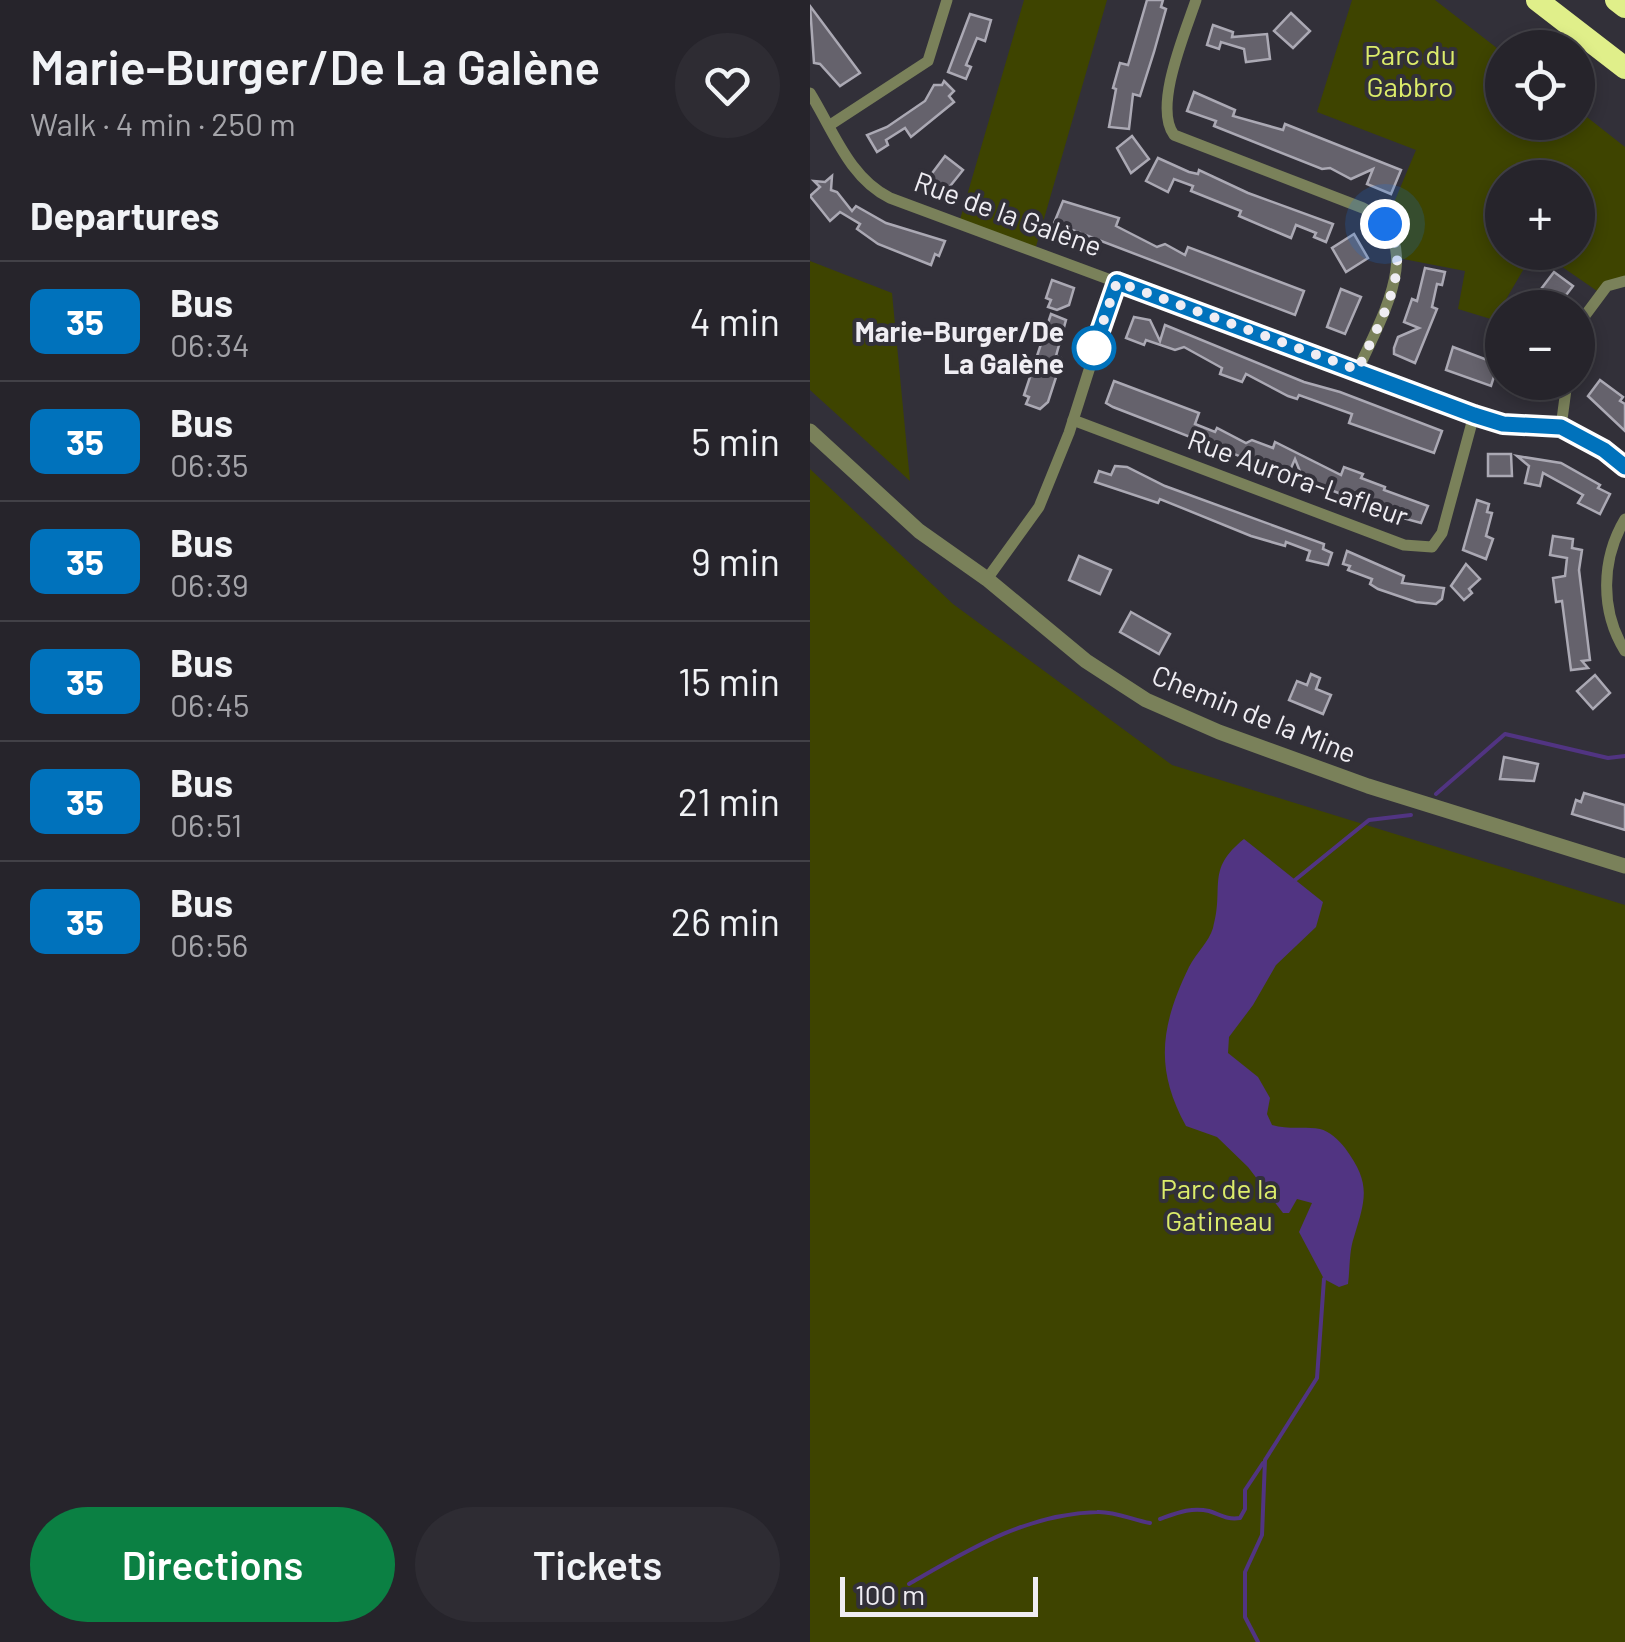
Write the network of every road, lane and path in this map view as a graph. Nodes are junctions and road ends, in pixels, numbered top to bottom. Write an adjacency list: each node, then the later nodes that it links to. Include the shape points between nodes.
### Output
1 (947, 0): 8 (street, via 928,61)
2 (1196, 0): 12 (street, via 1165,104 1174,136 1372,213 1393,238 1395,280)
3 (1536, 0): 6 (highway)
4 (1616, 0): 5 (highway)
5 (1625, 7)
6 (1625, 68)
7 (810, 92): 8 (street, Rue de la Galène)
8 (830, 125): 10 (street, Rue de la Galène, via 856,171 877,191)
9 (1625, 281): 11 (street, via 1606,286)
10 (1117, 282): 12 (street, Rue de la Galène); 15 (street)
11 (1595, 301)
12 (1358, 370): 14 (street, Rue de la Galène)
13 (1564, 400): 16 (street)
14 (1474, 415): 15 (street, Rue Aurora-Lafleur, via 1442,533 1423,548); 16 (street, Rue de la Galène)
15 (1073, 420): 20 (street, via 1030,525)
16 (1561, 427): 18 (street, Rue de la Galène)
17 (810, 431): 20 (street, Chemin de la Mine, via 898,513)
18 (1625, 467)
19 (1625, 518): 21 (street, via 1609,554 1606,582 1612,627)
20 (987, 579): 22 (street, Chemin de la Mine, via 1086,661 1169,712 1368,786)
21 (1625, 651)
22 (1625, 866)

